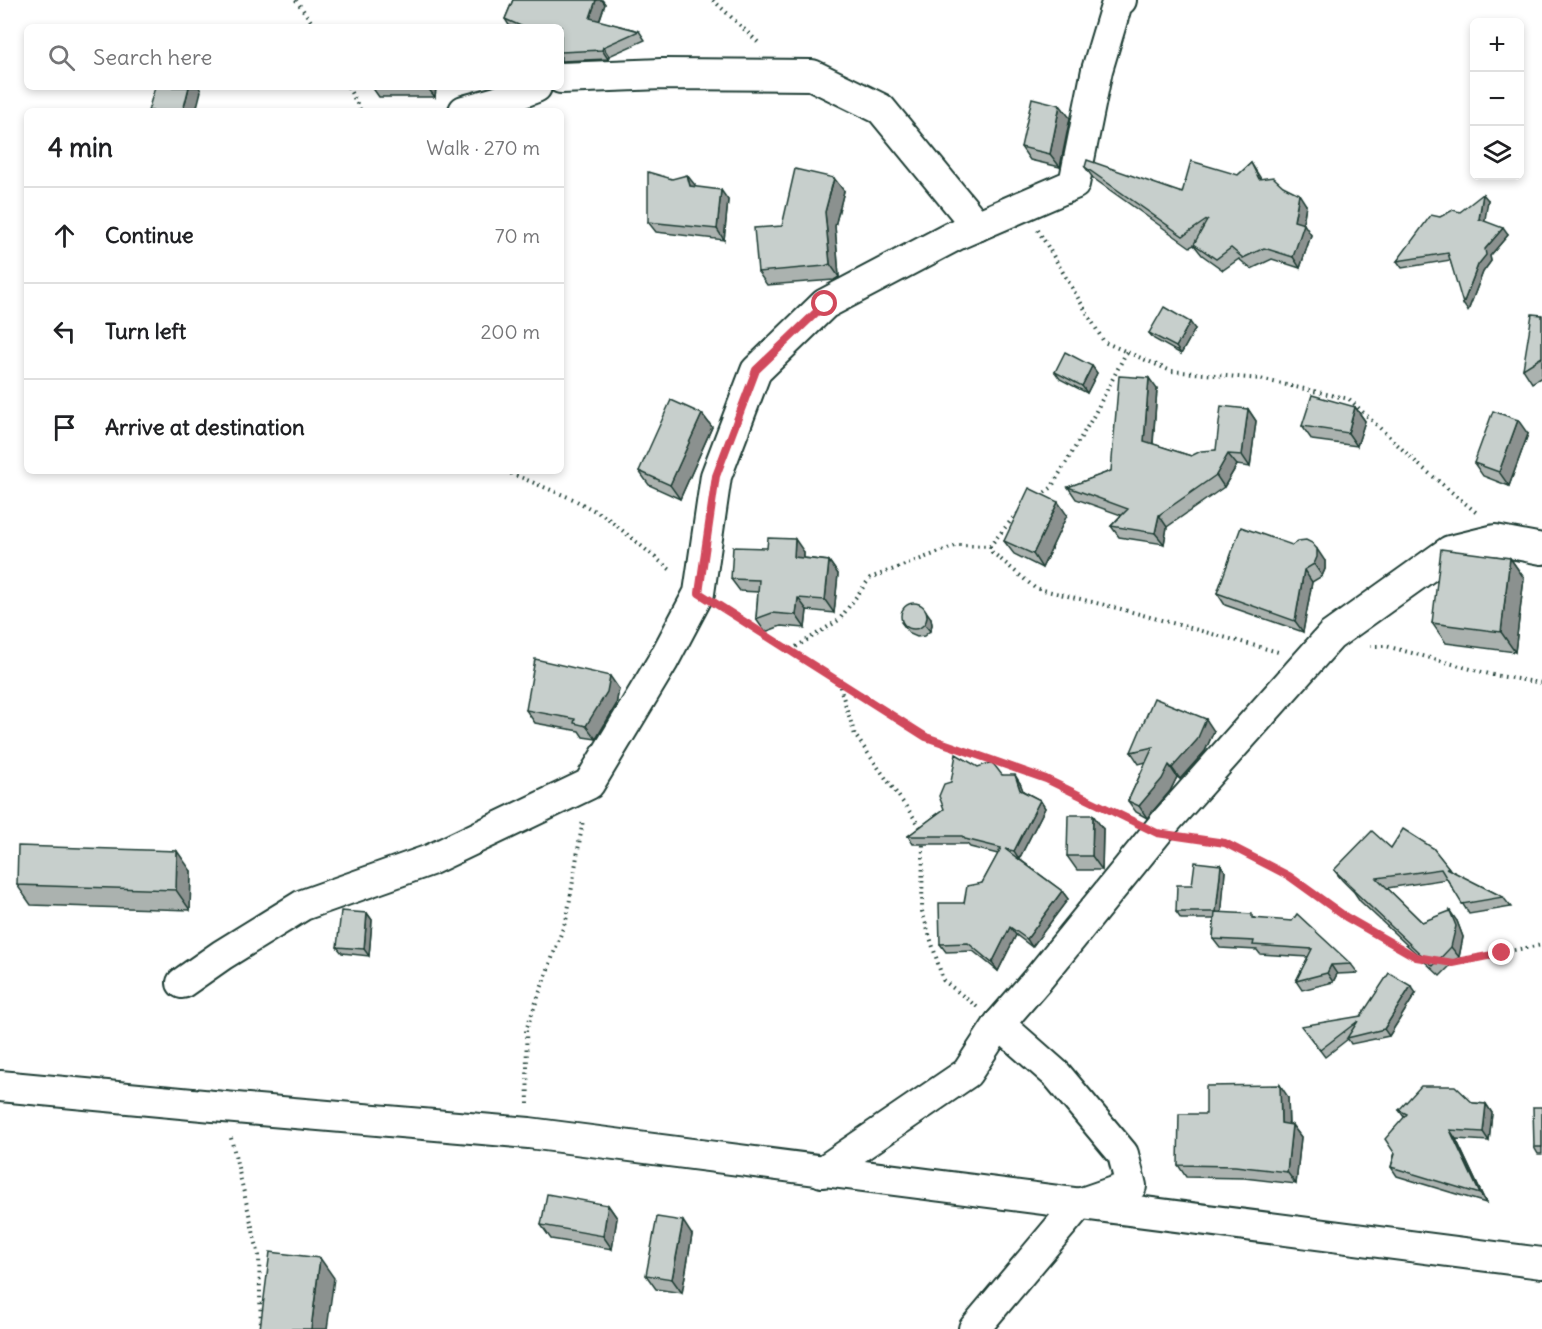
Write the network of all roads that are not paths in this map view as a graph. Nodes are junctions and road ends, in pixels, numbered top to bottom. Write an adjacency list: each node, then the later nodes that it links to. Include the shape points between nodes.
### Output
1 (1121, 0): 5 (street, via 1097,70 1074,184)
2 (564, 78): 5 (street, via 812,75 881,109)
3 (528, 90): 4 (street)
4 (475, 108)
5 (977, 226): 7 (street, via 825,304 756,370 716,476 699,593 589,784 430,860 303,905)
6 (1542, 549): 8 (street, via 1495,540 1450,551 1331,636 1157,833)
7 (182, 983)
8 (999, 1024): 10 (street, via 967,1072); 11 (street, via 1057,1074 1123,1154 1131,1186)
9 (0, 1086): 10 (street, via 529,1133)
10 (822, 1172): 11 (street)
11 (1079, 1204): 12 (street); 13 (street)
12 (1542, 1263)
13 (974, 1329)

